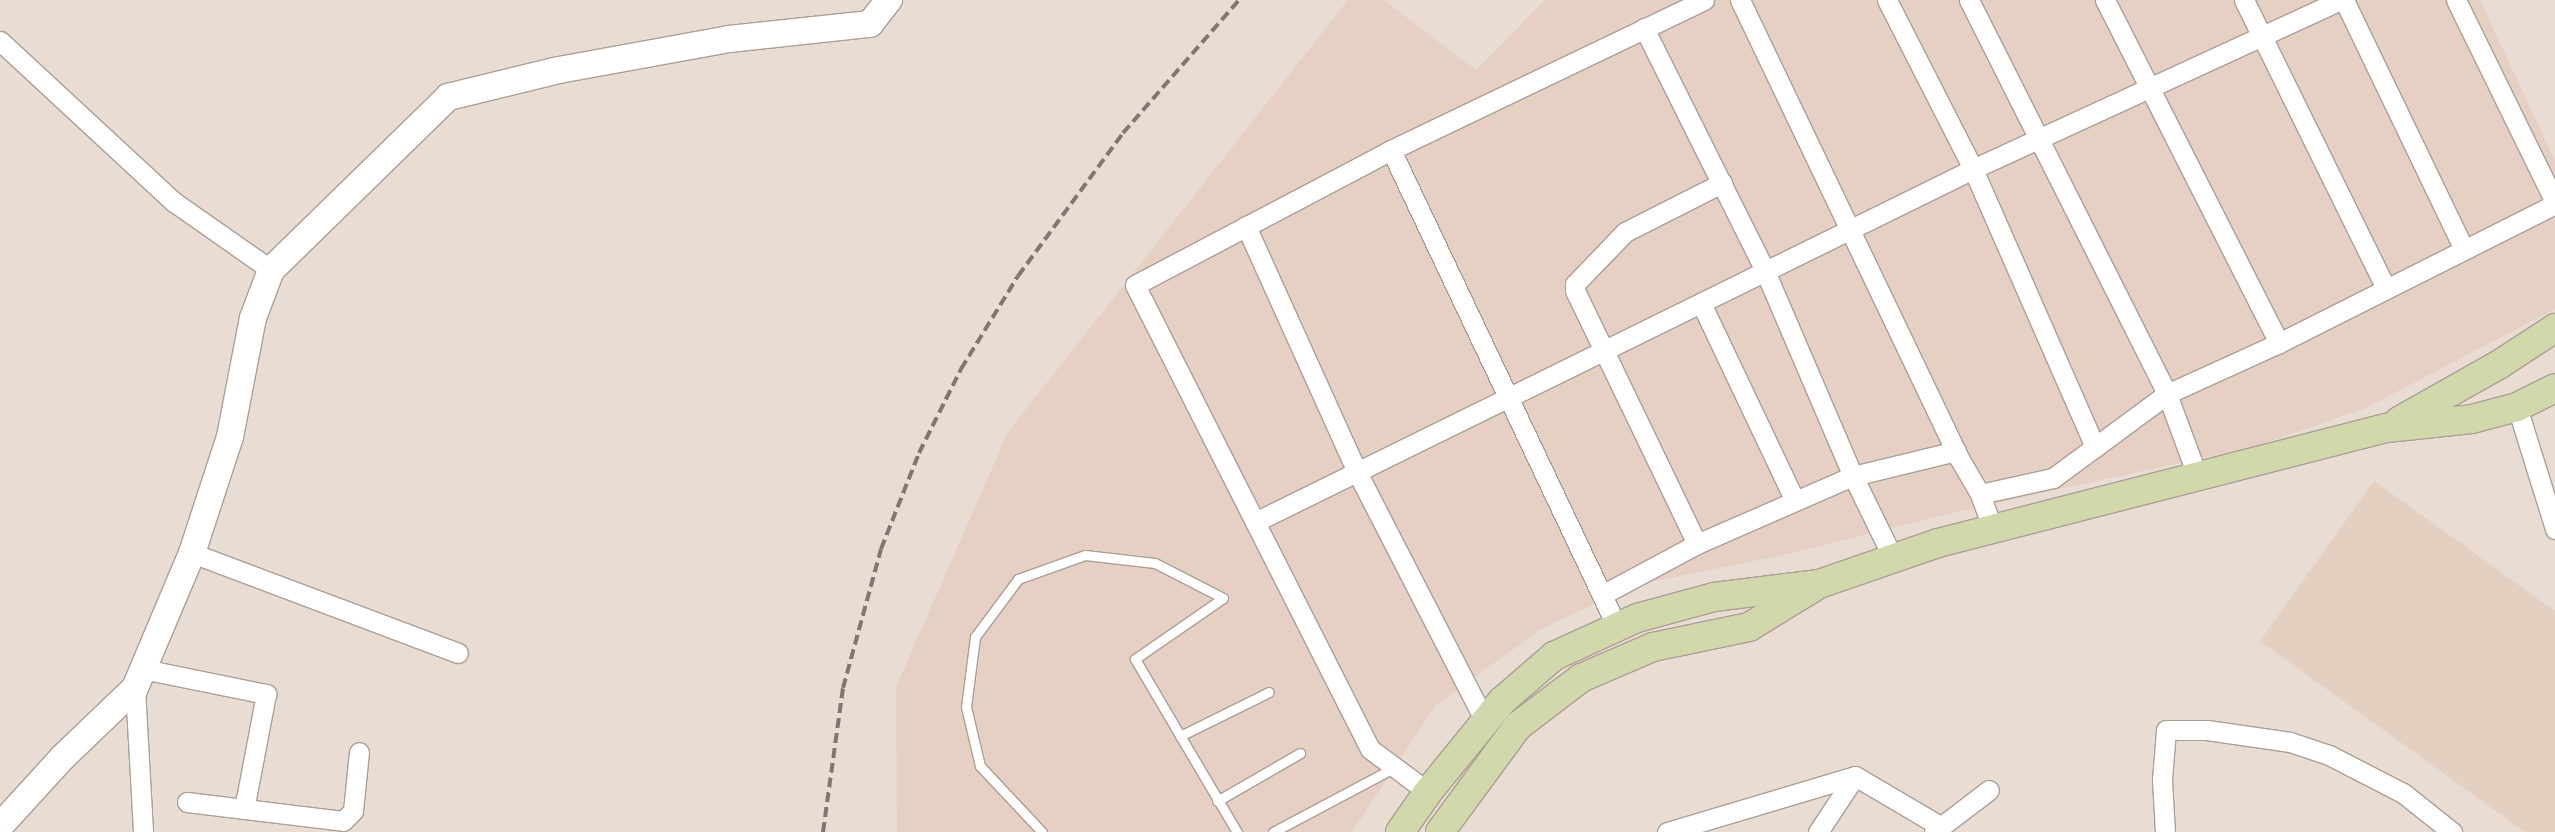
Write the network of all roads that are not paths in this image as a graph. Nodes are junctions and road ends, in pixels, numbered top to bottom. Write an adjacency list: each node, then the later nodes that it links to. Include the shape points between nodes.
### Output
1 (889, 0): 22 (street, via 870,24 729,39 559,70 448,96)
2 (1704, 0): 10 (street)
3 (1740, 0): 20 (street)
4 (1887, 0): 16 (street)
5 (1969, 0): 14 (street)
6 (2105, 0): 13 (street)
7 (2244, 0): 11 (street)
8 (2342, 0): 11 (street); 21 (street)
9 (2456, 0): 18 (street)
10 (1644, 28): 15 (street); 17 (street)
11 (2262, 37): 13 (street); 24 (street)
12 (0, 41): 22 (street, via 174,202)
13 (2150, 90): 14 (street); 27 (street)
14 (2039, 137): 16 (street); 30 (street)
15 (1391, 150): 19 (street); 31 (street)
16 (1973, 169): 20 (street); 34 (street)
17 (1722, 183): 23 (street); 28 (street, via 1625,232 1575,284 1574,291)
18 (2555, 203): 21 (street)
19 (1246, 226): 36 (street); 41 (street, via 1135,285)
20 (1850, 229): 23 (street); 35 (street)
21 (2464, 249): 24 (street)
22 (271, 270): 45 (street, via 253,318 230,437)
23 (1765, 271): 25 (street); 37 (street)
24 (2386, 289): 27 (street)
25 (1701, 303): 28 (street); 40 (street)
26 (2555, 328): 33 (main road, via 2500,364)
27 (2279, 343): 30 (street)
28 (1604, 350): 31 (street); 44 (street)
29 (2555, 388): 32 (main road)
30 (2167, 394): 34 (street); 38 (street)
31 (1509, 397): 36 (street); 48 (street)
32 (2517, 407): 33 (main road, via 2472,419); 43 (street)
33 (2387, 428): 38 (main road)
34 (2095, 447): 39 (street, via 2053,478)
35 (1956, 450): 37 (street); 39 (street)
36 (1357, 472): 41 (street); 53 (street)
37 (1853, 476): 40 (street); 46 (street)
38 (2198, 478): 42 (main road)
39 (1980, 494): 42 (street)
40 (1795, 501): 44 (street)
41 (1255, 522): 57 (street, via 1370,749)
42 (1993, 529): 46 (main road)
43 (2555, 529)
44 (1697, 544): 48 (street)
45 (192, 553): 50 (street); 51 (street)
46 (1893, 558): 47 (main road)
47 (1819, 584): 49 (main road, via 1714,597 1637,618); 71 (main road, via 1749,628 1653,647 1581,678 1518,726)
48 (1602, 595): 49 (street)
49 (1617, 627): 53 (main road, via 1554,656 1502,701)
50 (458, 653)
51 (139, 679): 63 (street, via 266,694); 64 (street); 66 (street)
52 (1269, 692): 54 (lane)
53 (1485, 721): 60 (main road)
54 (1180, 736): 61 (lane); 67 (lane, via 1135,659 1224,598 1155,563 1085,555 1018,580 975,637 966,707 980,766)
55 (358, 752): 63 (street, via 353,811 343,821)
56 (1300, 753): 61 (lane)
57 (1395, 767): 60 (street); 69 (lane)
58 (1855, 776): 65 (street); 72 (street); 73 (street)
59 (1989, 790): 65 (street)
60 (1428, 792): 70 (main road)
61 (1217, 801): 68 (lane)
62 (187, 802): 63 (street)
63 (244, 809)
64 (0, 826)
65 (1937, 829)
66 (143, 832)
67 (1042, 832)
68 (1237, 832)
69 (1273, 832)
70 (1400, 832)
71 (1440, 832)
72 (1667, 832)
73 (1818, 832)
74 (2165, 832): 75 (street, via 2162,780 2166,730 2257,735 2329,755 2403,793)
75 (2452, 832)

